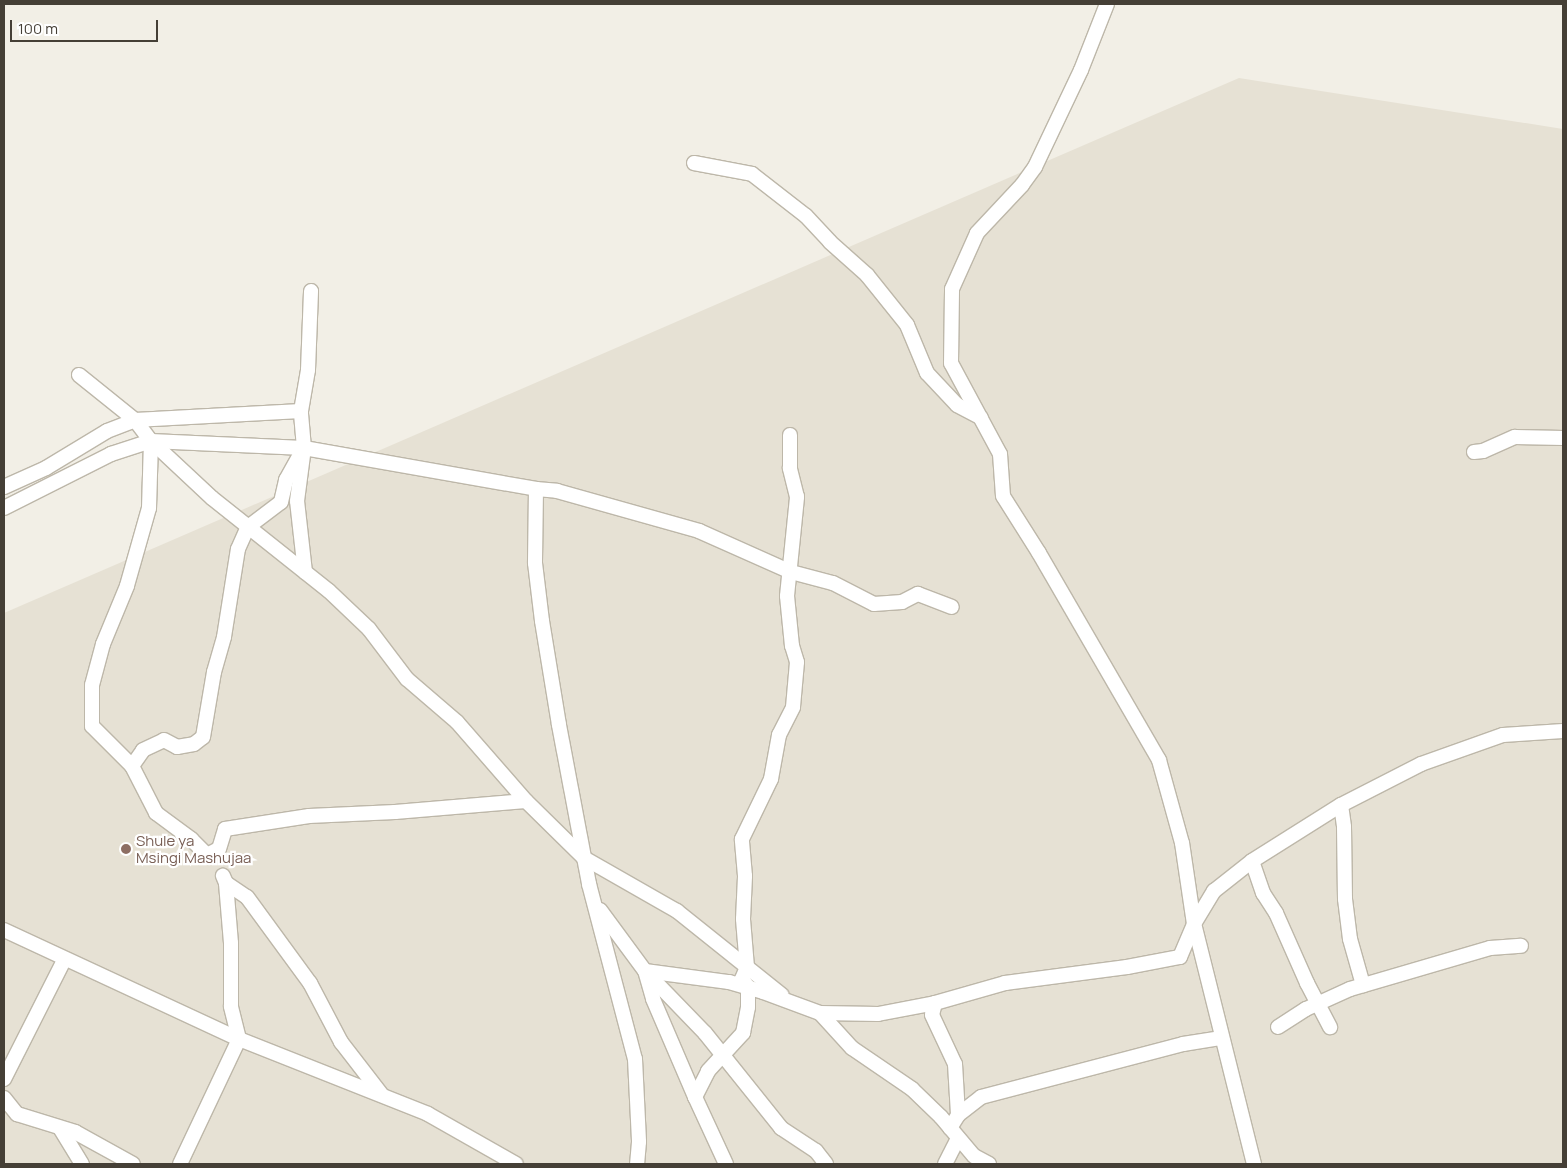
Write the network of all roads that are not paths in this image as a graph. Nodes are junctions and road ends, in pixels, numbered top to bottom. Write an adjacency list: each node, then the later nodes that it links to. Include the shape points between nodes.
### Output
1 (1107, 4): 6 (street, via 1081,70 1035,167 977,233 952,289 951,363)
2 (694, 163): 6 (street, via 752,174 806,216 867,275 907,325 927,373 957,405)
3 (311, 291): 5 (street, via 308,370)
4 (79, 375): 7 (street)
5 (301, 411): 7 (street); 11 (street)
6 (981, 418): 27 (street, via 1000,454 1003,496 1159,760 1182,842)
7 (136, 420): 10 (street); 13 (street, via 107,431 46,468)
8 (790, 435): 18 (street, via 790,468 797,497)
9 (1563, 438): 12 (street, via 1515,436)
10 (151, 441): 11 (street); 15 (street, via 111,454); 16 (street); 21 (street, via 148,508 126,586 103,644 92,685 92,726)
11 (304, 448): 14 (street); 16 (street, via 286,480 281,502); 17 (street, via 297,501)
12 (1474, 452)
13 (4, 487)
14 (536, 489): 18 (street, via 557,491 699,531); 24 (street, via 535,563 559,725)
15 (4, 508)
16 (248, 527): 17 (street); 21 (street, via 238,549 203,737 194,744 177,747 164,740 144,750)
17 (305, 572): 22 (street, via 369,629 407,679 457,722)
18 (791, 572): 19 (street, via 833,583 874,604 902,602 918,594); 31 (street, via 786,596 797,662 793,706 779,735 771,779 742,839)
19 (952, 607)
20 (1563, 730): 23 (street, via 1503,735 1421,764)
21 (132, 766): 22 (street, via 156,813 207,855 219,849 225,829 309,816)
22 (526, 801): 24 (street)
23 (1341, 804): 25 (street); 33 (street, via 1345,899 1350,939)
24 (584, 858): 26 (street); 31 (street, via 677,911)
25 (1252, 861): 27 (street, via 1214,891); 37 (street, via 1263,893 1276,913)
26 (595, 903): 32 (street); 56 (street, via 635,1059)
27 (1194, 924): 35 (street, via 1180,957 1005,984); 41 (street)
28 (4, 930): 30 (street)
29 (1521, 946): 33 (street, via 1490,948)
30 (64, 960): 42 (street); 44 (street)
31 (747, 968): 34 (street, via 742,979); 36 (street)
32 (645, 971): 34 (street, via 729,982); 43 (street); 46 (street, via 653,999)
33 (1363, 985): 37 (street)
34 (748, 988): 36 (street); 43 (street, via 743,1033)
35 (935, 1003): 38 (street, via 878,1014); 49 (street, via 932,1015 956,1064)
36 (792, 1004): 38 (street)
37 (1318, 1004): 39 (street); 40 (street)
38 (820, 1012): 51 (street, via 852,1048 912,1089 942,1117)
39 (1278, 1027)
40 (1330, 1027)
41 (1222, 1038): 49 (street, via 1183,1044 981,1097); 61 (street)
42 (239, 1039): 45 (street); 45 (street, via 231,1006 231,943 225,879 247,897 310,983 341,1042); 54 (street)
43 (723, 1055): 46 (street, via 708,1072); 58 (street, via 782,1128 816,1150)
44 (4, 1079)
45 (382, 1095): 55 (street, via 428,1114)
46 (695, 1097): 57 (street)
47 (4, 1098): 48 (street)
48 (10, 1115): 50 (street)
49 (958, 1115): 51 (street)
50 (60, 1128): 52 (street); 53 (street, via 75,1132)
51 (954, 1134): 59 (street); 60 (street, via 974,1156)
52 (82, 1164)
53 (133, 1164)
54 (180, 1164)
55 (516, 1164)
56 (637, 1164)
57 (726, 1164)
58 (826, 1164)
59 (945, 1164)
60 (989, 1164)
61 (1254, 1164)

